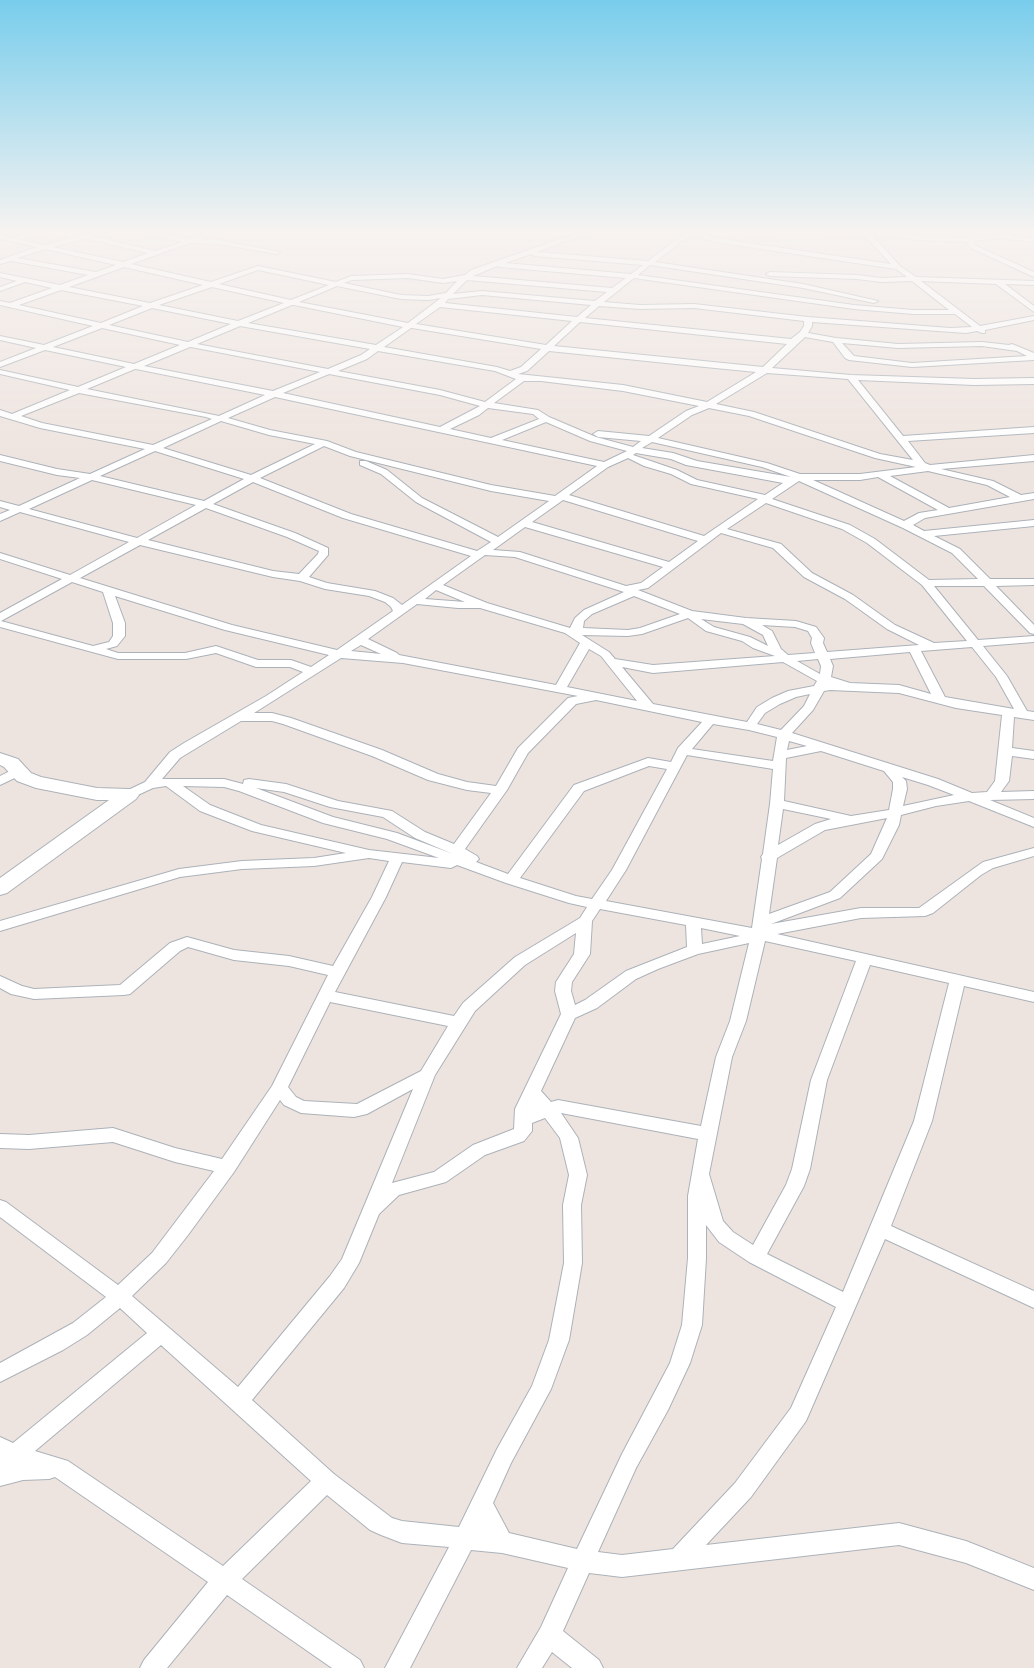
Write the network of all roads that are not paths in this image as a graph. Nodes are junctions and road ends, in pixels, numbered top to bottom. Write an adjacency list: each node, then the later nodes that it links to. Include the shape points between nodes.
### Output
1 (19, 308): 20 (street)
2 (145, 308): 20 (street)
3 (165, 308): 15 (street)
4 (282, 308): 19 (street)
5 (319, 308): 21 (street)
6 (434, 308): 21 (street)
7 (500, 308): 17 (street)
8 (592, 308): 17 (street)
9 (710, 308): 18 (street)
10 (871, 308): 13 (street)
11 (903, 308): 13 (street)
12 (951, 308): 14 (street)
13 (921, 312): 14 (street)
14 (956, 312): 22 (street)
15 (208, 317): 19 (street); 23 (street)
16 (1034, 318): 22 (street)
17 (580, 319): 27 (street); 32 (street)
18 (808, 319): 22 (street, via 950,330); 24 (street)
19 (240, 324): 23 (street); 31 (street)
20 (101, 325): 28 (street); 30 (street)
21 (412, 326): 31 (street); 32 (street)
22 (978, 329): 33 (street)
23 (219, 333): 28 (street)
24 (803, 334): 26 (street); 27 (street)
25 (0, 338): 30 (street)
26 (836, 340): 29 (street, via 898,346); 35 (street, via 852,358 912,365)
27 (792, 342): 38 (street)
28 (191, 345): 37 (street); 40 (street)
29 (933, 345): 33 (street, via 982,344); 35 (street)
30 (44, 348): 36 (street); 37 (street)
31 (379, 348): 40 (street); 41 (street)
32 (548, 348): 38 (street); 41 (street, via 524,369)
33 (1019, 349): 34 (street)
34 (1034, 357): 35 (street)
35 (954, 363)
36 (0, 365)
37 (136, 368): 45 (street); 46 (street)
38 (765, 370): 42 (street); 48 (street)
39 (0, 372): 45 (street)
40 (331, 372): 46 (street); 47 (street)
41 (510, 373): 43 (street)
42 (851, 377): 44 (street); 61 (street)
43 (522, 378): 47 (street); 48 (street, via 623,388)
44 (1034, 381)
45 (79, 390): 51 (street); 52 (street)
46 (274, 394): 50 (street); 56 (street)
47 (488, 405): 54 (street, via 536,412); 56 (street)
48 (707, 406): 59 (street, via 689,413); 69 (street, via 751,414 878,456)
49 (0, 413): 52 (street)
50 (233, 413): 51 (street); 53 (street)
51 (207, 415): 53 (street)
52 (16, 416): 55 (street); 63 (street)
53 (221, 418): 62 (street); 63 (street)
54 (546, 419): 58 (street); 60 (street)
55 (0, 422)
56 (443, 429): 60 (street)
57 (1034, 430): 61 (street)
58 (572, 431): 59 (street); 65 (street, via 609,449)
59 (651, 439): 65 (street); 73 (street, via 764,465)
60 (494, 440): 68 (street)
61 (902, 440): 69 (street)
62 (323, 445): 64 (street); 72 (street)
63 (154, 448): 71 (street); 72 (street)
64 (353, 454): 74 (street); 93 (street, via 384,472 419,500)
65 (631, 454): 68 (street); 73 (street, via 645,460); 78 (street, via 647,464 694,482 728,488)
66 (0, 458): 71 (street)
67 (1034, 458): 69 (street)
68 (605, 465): 76 (street)
69 (924, 466): 70 (street); 77 (street, via 975,488)
70 (881, 475): 73 (street); 83 (street)
71 (92, 477): 80 (street); 82 (street)
72 (252, 478): 80 (street); 95 (street, via 347,516)
73 (795, 479): 78 (street); 87 (street)
74 (491, 488): 76 (street); 81 (street)
75 (1034, 496): 77 (street)
76 (558, 497): 81 (street); 91 (street)
77 (1017, 498): 83 (street)
78 (762, 501): 88 (street); 103 (street, via 830,521 859,534 910,568)
79 (0, 504): 82 (street)
80 (205, 504): 92 (street); 99 (street, via 324,550)
81 (531, 507): 85 (street)
82 (20, 509): 84 (street); 92 (street)
83 (946, 510): 87 (street, via 916,517)
84 (0, 518)
85 (524, 523): 93 (street); 98 (street)
86 (1034, 523): 89 (street)
87 (907, 526): 90 (street)
88 (719, 530): 91 (street); 120 (street, via 777,546 808,575 849,597 907,636)
89 (963, 531): 90 (street); 94 (street, via 956,536)
90 (921, 534): 94 (street)
91 (705, 540): 98 (street)
92 (138, 541): 99 (street); 100 (street)
93 (498, 541): 95 (street); 96 (street)
94 (956, 551): 101 (street)
95 (480, 553): 96 (street); 104 (street)
96 (516, 554): 105 (street)
97 (0, 556): 100 (street)
98 (672, 566): 105 (street)
99 (302, 578): 109 (street, via 389,600)
100 (71, 579): 106 (street); 111 (street)
101 (988, 582): 102 (street); 103 (street); 115 (street)
102 (1034, 582)
103 (926, 583): 119 (street)
104 (434, 586): 107 (street); 108 (street)
105 (634, 589): 110 (street); 114 (street, via 588,612)
106 (108, 591): 122 (street, via 119,623 119,636 113,644); 123 (street, via 229,628)
107 (415, 601): 108 (street); 109 (street)
108 (483, 604): 114 (street)
109 (399, 612): 117 (street)
110 (690, 614): 112 (street); 114 (street, via 642,631 615,634); 124 (street, via 710,629 746,639)
111 (0, 618)
112 (746, 622): 124 (street, via 768,633 776,650); 125 (street, via 805,626 816,633 817,644)
113 (0, 624): 122 (street)
114 (572, 631): 118 (street)
115 (1034, 631)
116 (1034, 639): 119 (street)
117 (360, 640): 123 (street); 126 (street)
118 (587, 642): 127 (street); 132 (street)
119 (975, 644): 120 (street); 136 (street)
120 (934, 646): 121 (street)
121 (914, 648): 125 (street); 133 (street)
122 (90, 649): 129 (street, via 123,656 186,656 216,649 256,663 291,664)
123 (340, 654): 126 (street); 129 (street)
124 (784, 656): 125 (street); 128 (street); 131 (street)
125 (824, 656): 131 (street, via 827,666)
126 (403, 659): 132 (street)
127 (613, 662): 128 (street); 130 (street)
128 (652, 669): 130 (street)
129 (312, 672): 137 (street)
130 (630, 684): 134 (street)
131 (822, 684): 133 (street, via 899,689); 139 (street, via 776,701 761,710); 140 (street, via 809,707)
132 (568, 693): 134 (street, via 579,699 609,698); 155 (street, via 518,757)
133 (940, 700): 135 (street)
134 (649, 708): 138 (street)
135 (1008, 711): 136 (street); 143 (street)
136 (1028, 714)
137 (237, 718): 153 (street, via 175,755); 154 (street, via 272,717 287,721 378,753 432,777)
138 (710, 720): 139 (street); 142 (street)
139 (750, 726): 140 (street)
140 (784, 735): 141 (street); 146 (street)
141 (824, 747): 146 (street); 148 (street)
142 (683, 751): 146 (street); 147 (street)
143 (1006, 751): 144 (street); 157 (street, via 1002,781)
144 (1034, 755)
145 (0, 759): 149 (street, via 11,763)
146 (780, 761): 160 (street)
147 (674, 766): 171 (street, via 648,762 579,788); 173 (street, via 619,870)
148 (889, 769): 159 (street); 162 (street, via 900,789)
149 (18, 771): 150 (street); 156 (street, via 24,777 53,786 97,794)
150 (0, 781)
151 (169, 782): 152 (street); 153 (street); 167 (street, via 205,808 226,818 287,836)
152 (224, 783): 165 (street, via 247,782 286,788 335,804 377,811 420,835); 170 (street, via 269,796 328,820 392,836)
153 (150, 785): 156 (street)
154 (467, 786): 155 (street); 161 (street)
155 (500, 790): 161 (street)
156 (129, 795): 172 (street)
157 (992, 795): 158 (street); 159 (street)
158 (1034, 795)
159 (970, 797): 162 (street); 164 (street)
160 (777, 804): 163 (street); 168 (street)
161 (486, 807): 165 (street)
162 (896, 813): 163 (street); 177 (street, via 877,856 846,887)
163 (852, 819): 168 (street, via 820,827)
164 (1034, 823)
165 (457, 850): 170 (street, via 480,863)
166 (1034, 852): 177 (street, via 988,865 920,913 861,913)
167 (369, 854): 169 (street); 176 (street, via 179,874)
168 (768, 857): 177 (street)
169 (398, 858): 170 (street); 180 (street)
170 (480, 869): 171 (street)
171 (511, 880): 173 (street)
172 (0, 888)
173 (595, 905): 174 (street); 175 (street)
174 (585, 921): 185 (street, via 582,954 564,982); 186 (street, via 520,961 469,1007)
175 (692, 921): 177 (street); 178 (street)
176 (0, 926)
177 (758, 930): 178 (street, via 741,940); 179 (street); 192 (street, via 738,1021 724,1058)
178 (695, 950): 185 (street, via 631,975 591,1004)
179 (865, 957): 181 (street); 199 (street, via 819,1080 795,1186)
180 (337, 972): 182 (street, via 289,961 234,955 187,942 175,947 124,990 34,994); 183 (street)
181 (958, 979): 184 (street); 198 (street, via 923,1121)
182 (0, 981)
183 (325, 996): 186 (street); 188 (street)
184 (1034, 997)
185 (569, 1014): 189 (street)
186 (458, 1022): 187 (street)
187 (427, 1075): 188 (street, via 354,1111 301,1107 290,1101); 197 (street)
188 (279, 1088): 194 (street)
189 (532, 1092): 190 (street); 191 (street)
190 (547, 1109): 191 (street); 192 (street, via 558,1106 572,1108); 210 (street, via 569,1138 578,1175 572,1205 573,1263 551,1366)
191 (522, 1120): 197 (street, via 523,1131 518,1136 479,1150 440,1177 393,1190)
192 (707, 1134): 195 (street)
193 (0, 1141): 194 (street, via 29,1142 113,1135 175,1155)
194 (228, 1167): 200 (street, via 159,1258)
195 (700, 1172): 199 (street, via 715,1224 726,1237); 214 (street, via 692,1325 680,1363 629,1461)
196 (0, 1207): 200 (street)
197 (371, 1212): 205 (street, via 350,1263 338,1282)
198 (880, 1230): 201 (street); 202 (street)
199 (756, 1257): 202 (street)
200 (120, 1297): 203 (street); 204 (street, via 80,1329)
201 (1034, 1300)
202 (848, 1304): 213 (street, via 799,1414 742,1490)
203 (161, 1333): 205 (street); 206 (street)
204 (0, 1373)
205 (239, 1401): 209 (street)
206 (5, 1456): 207 (street)
207 (60, 1468): 208 (street, via 23,1470); 216 (street)
208 (0, 1476)
209 (326, 1482): 211 (street, via 389,1528); 216 (street)
210 (482, 1504): 211 (street); 212 (street)
211 (466, 1537): 212 (street); 220 (street)
212 (502, 1542): 214 (street)
213 (679, 1559): 214 (street, via 622,1566); 215 (street, via 899,1534 966,1552)
214 (583, 1561): 217 (street)
215 (1034, 1580)
216 (224, 1581): 218 (street); 219 (street)
217 (549, 1635): 221 (street); 222 (street)
218 (152, 1668)
219 (352, 1668)
220 (397, 1668)
221 (529, 1668)
222 (591, 1668)

